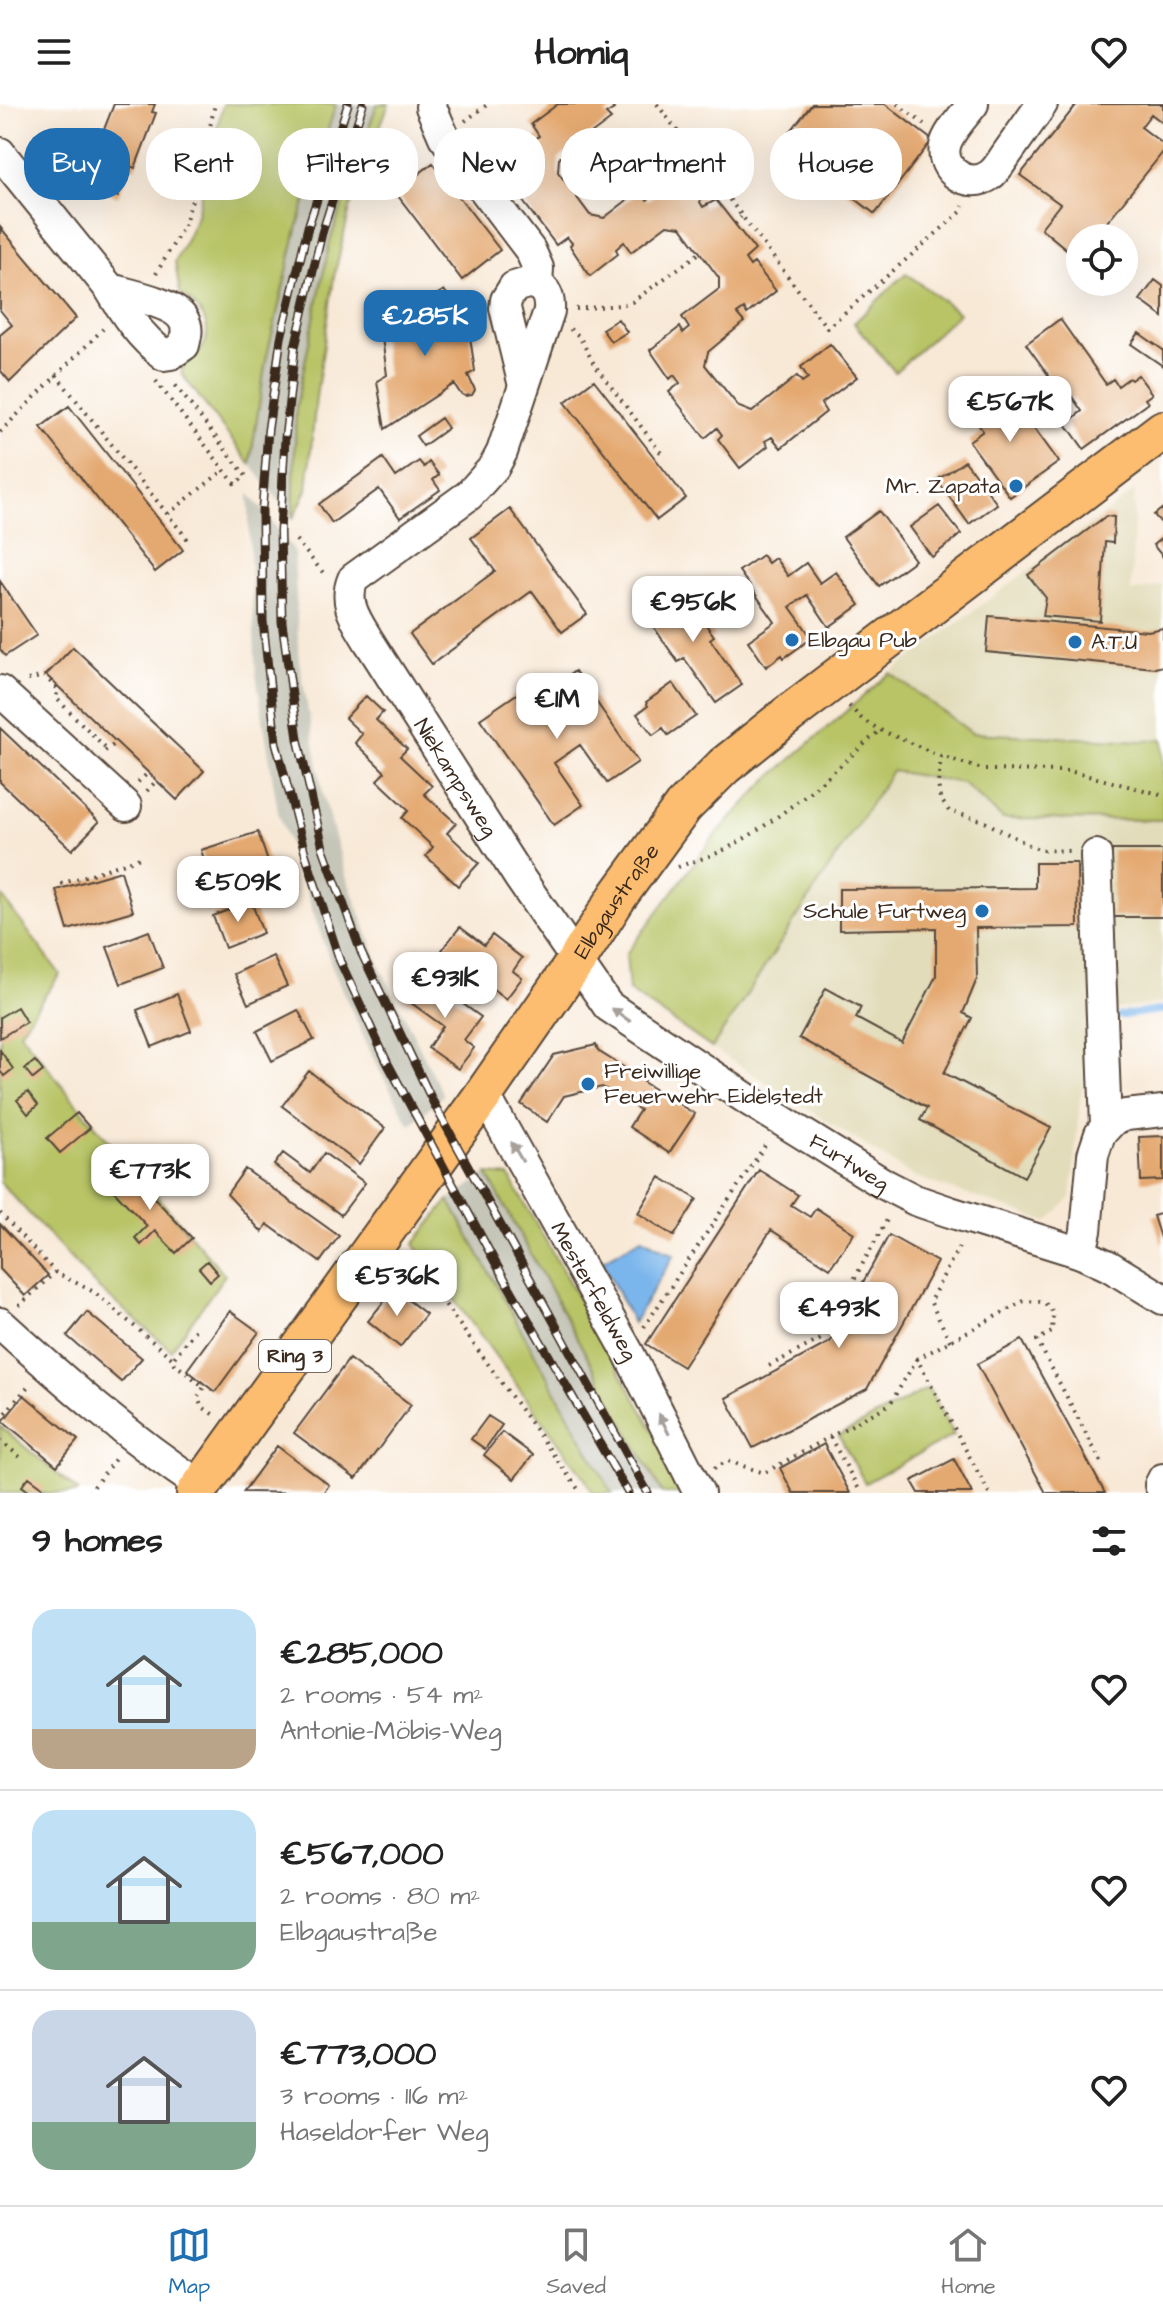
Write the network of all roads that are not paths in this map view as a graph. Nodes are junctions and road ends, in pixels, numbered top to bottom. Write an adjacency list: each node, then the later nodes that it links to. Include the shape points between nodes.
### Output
1 (973, 104): 2 (street, via 947,141 945,159 958,177 971,180 995,170)
2 (1042, 104)
3 (431, 107): 10 (street, Niekampsweg, via 444,137 538,268 537,285 514,287 505,308 524,386 502,452 482,482 339,585 368,640)
4 (0, 153): 5 (street)
5 (110, 289)
6 (1163, 430): 10 (main road, Elbgaustraße / Ring 3, via 724,766 646,855)
7 (10, 687): 8 (street)
8 (137, 798)
9 (1096, 855): 13 (street)
10 (577, 960): 11 (main road, Elbgaustraße / Ring 3); 14 (street, Furtweg, one-way to 10, via 895,1190 608,1006)
11 (484, 1094): 17 (street, Mesterfeldweg, one-way to 11, via 628,1352); 18 (main road, Elbgaustraße / Ring 3)
12 (1163, 1111): 13 (street, via 1126,1115)
13 (1106, 1126): 14 (street, via 1095,1144)
14 (1081, 1253): 15 (street, Furtweg)
15 (1163, 1299)
16 (5, 1319): 18 (street, via 47,1366)
17 (695, 1486)
18 (198, 1489)

